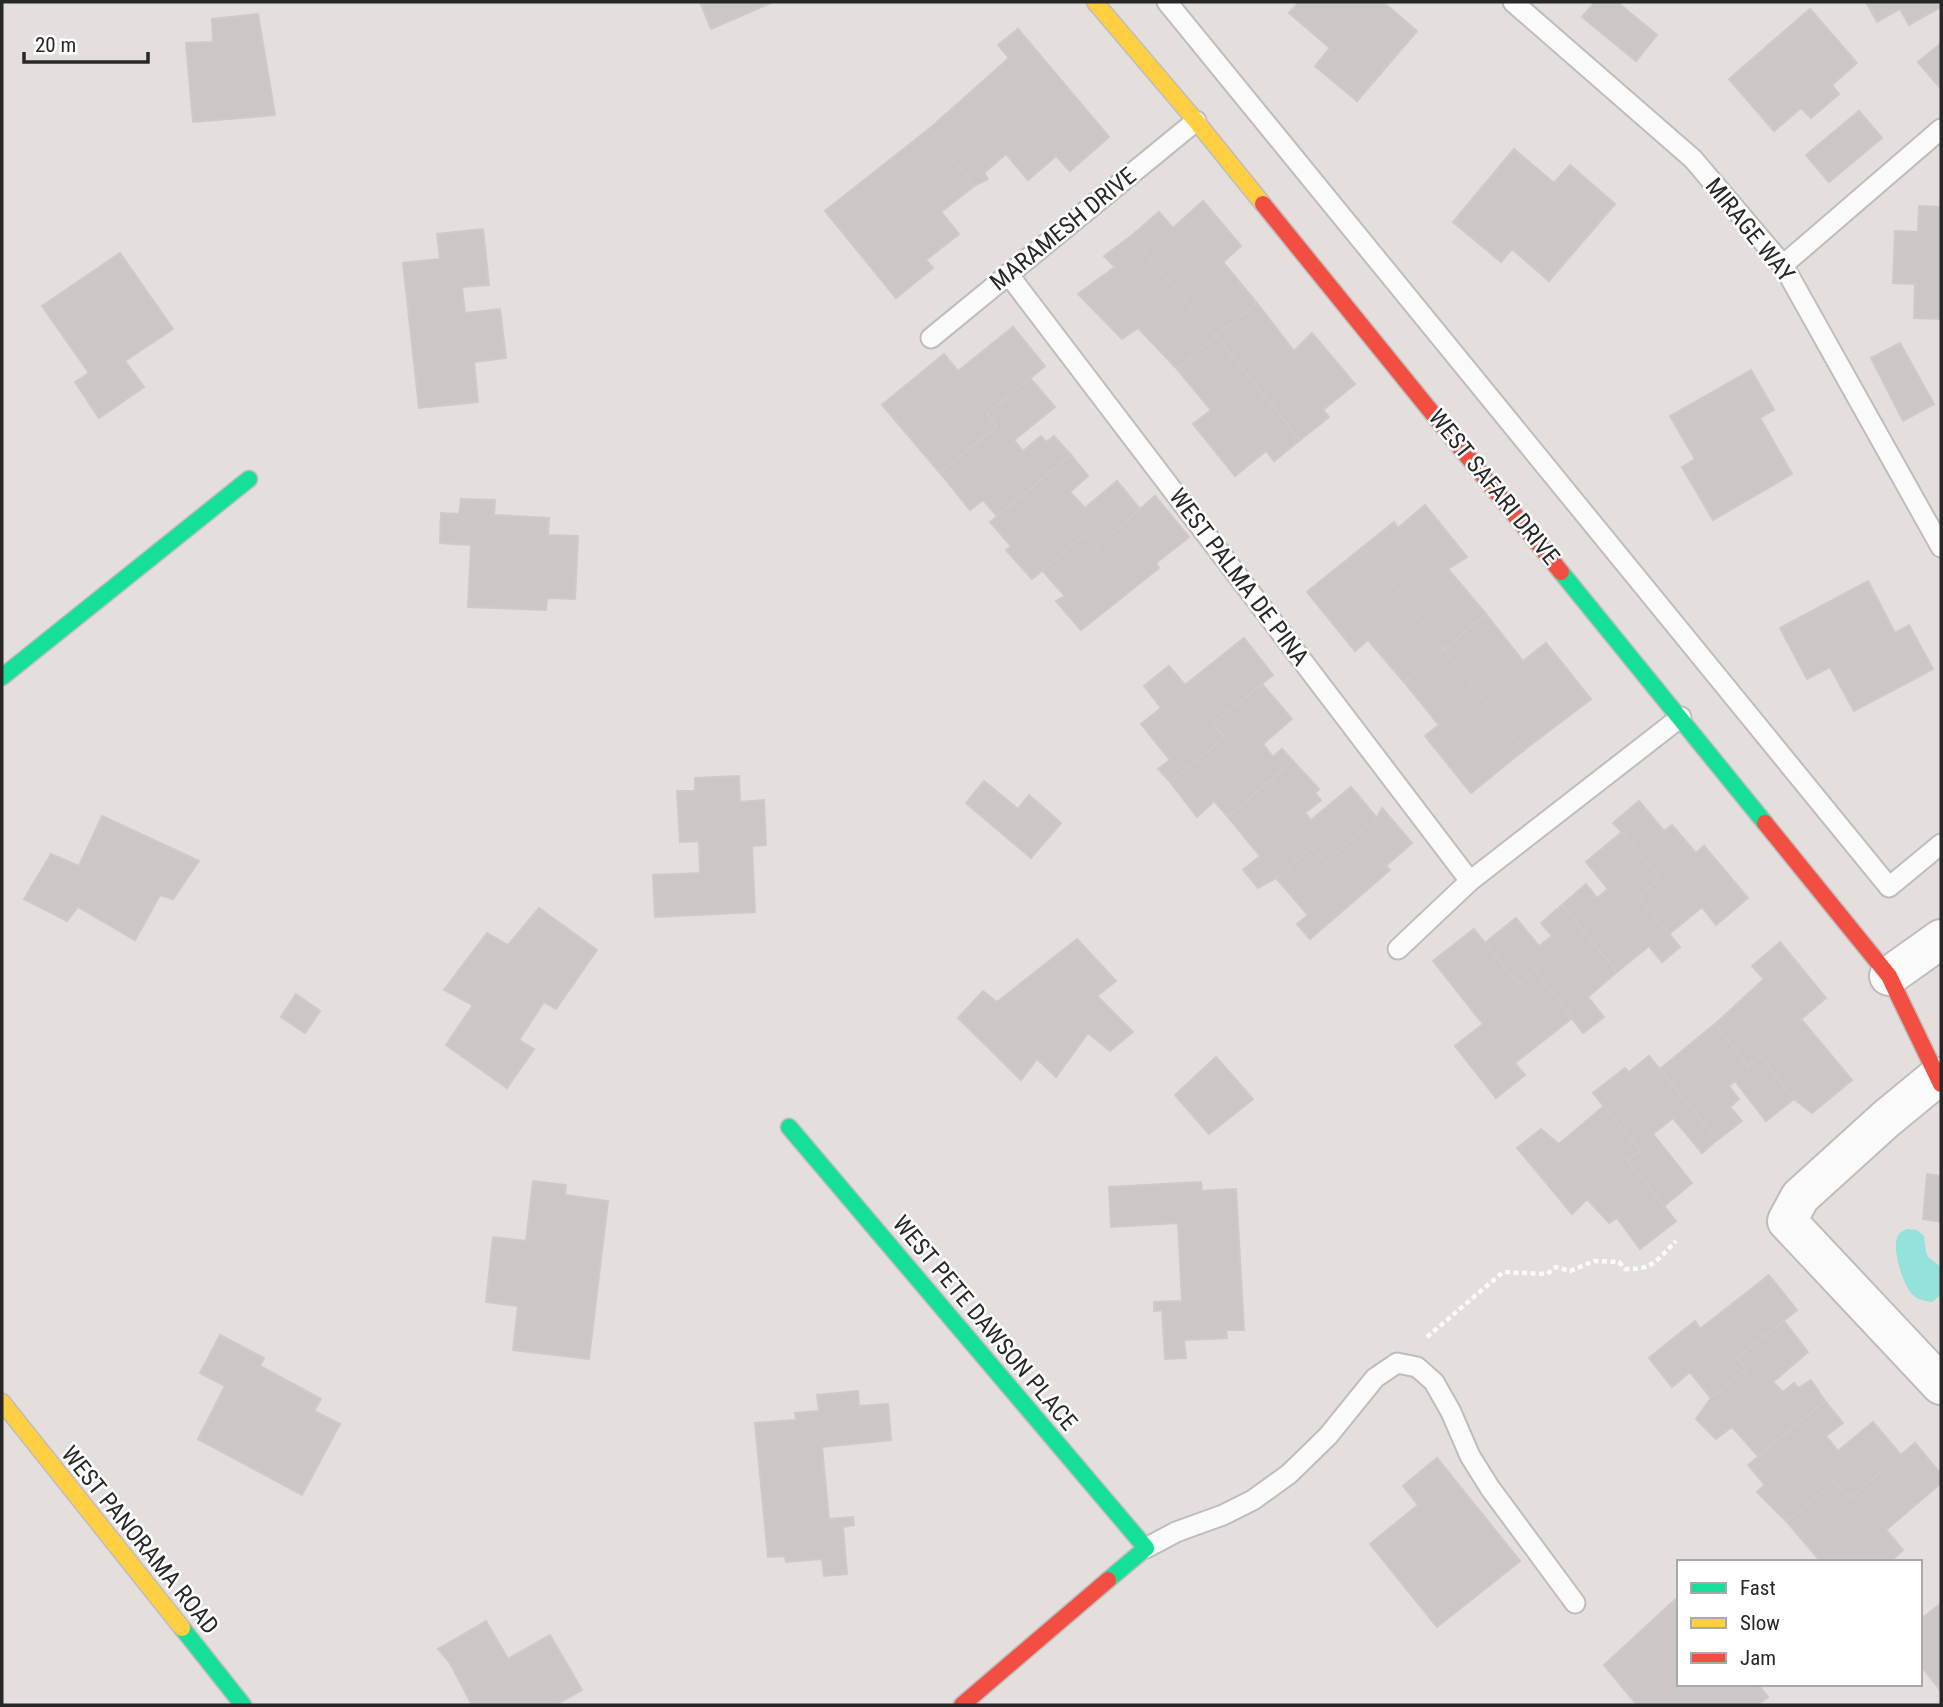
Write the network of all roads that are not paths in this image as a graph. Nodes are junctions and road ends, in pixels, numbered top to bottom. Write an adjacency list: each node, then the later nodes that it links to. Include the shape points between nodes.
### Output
1 (1095, 2): 4 (street, WEST SAFARI DRIVE)
2 (1167, 2): 13 (lane, via 1889,887)
3 (1513, 2): 6 (lane, MIRAGE WAY, via 1693,159)
4 (1196, 121): 7 (lane, MARAMESH DRIVE); 12 (street, WEST SAFARI DRIVE)
5 (1941, 129): 6 (lane)
6 (1783, 265): 10 (lane, MIRAGE WAY)
7 (1008, 274): 8 (lane, MARAMESH DRIVE); 14 (lane, WEST PALMA DE PINA)
8 (931, 338)
9 (249, 479): 11 (street)
10 (1941, 547)
11 (2, 677)
12 (1681, 718): 14 (lane); 17 (street, WEST SAFARI DRIVE)
13 (1941, 844)
14 (1471, 880): 16 (lane)
15 (1941, 939): 17 (street)
16 (1398, 949)
17 (1889, 976): 18 (street, WEST SAFARI DRIVE)
18 (1939, 1081): 20 (street, via 1886,1119 1800,1197 1787,1221)
19 (789, 1127): 22 (street, WEST PETE DAWSON PLACE)
20 (1941, 1385)
21 (2, 1402): 24 (street, WEST PANORAMA ROAD)
22 (1146, 1548): 23 (lane, via 1223,1515 1280,1481 1328,1436 1376,1378 1397,1363 1417,1367 1434,1382 1483,1478); 25 (street)
23 (1575, 1603)
24 (243, 1705)
25 (962, 1705)

